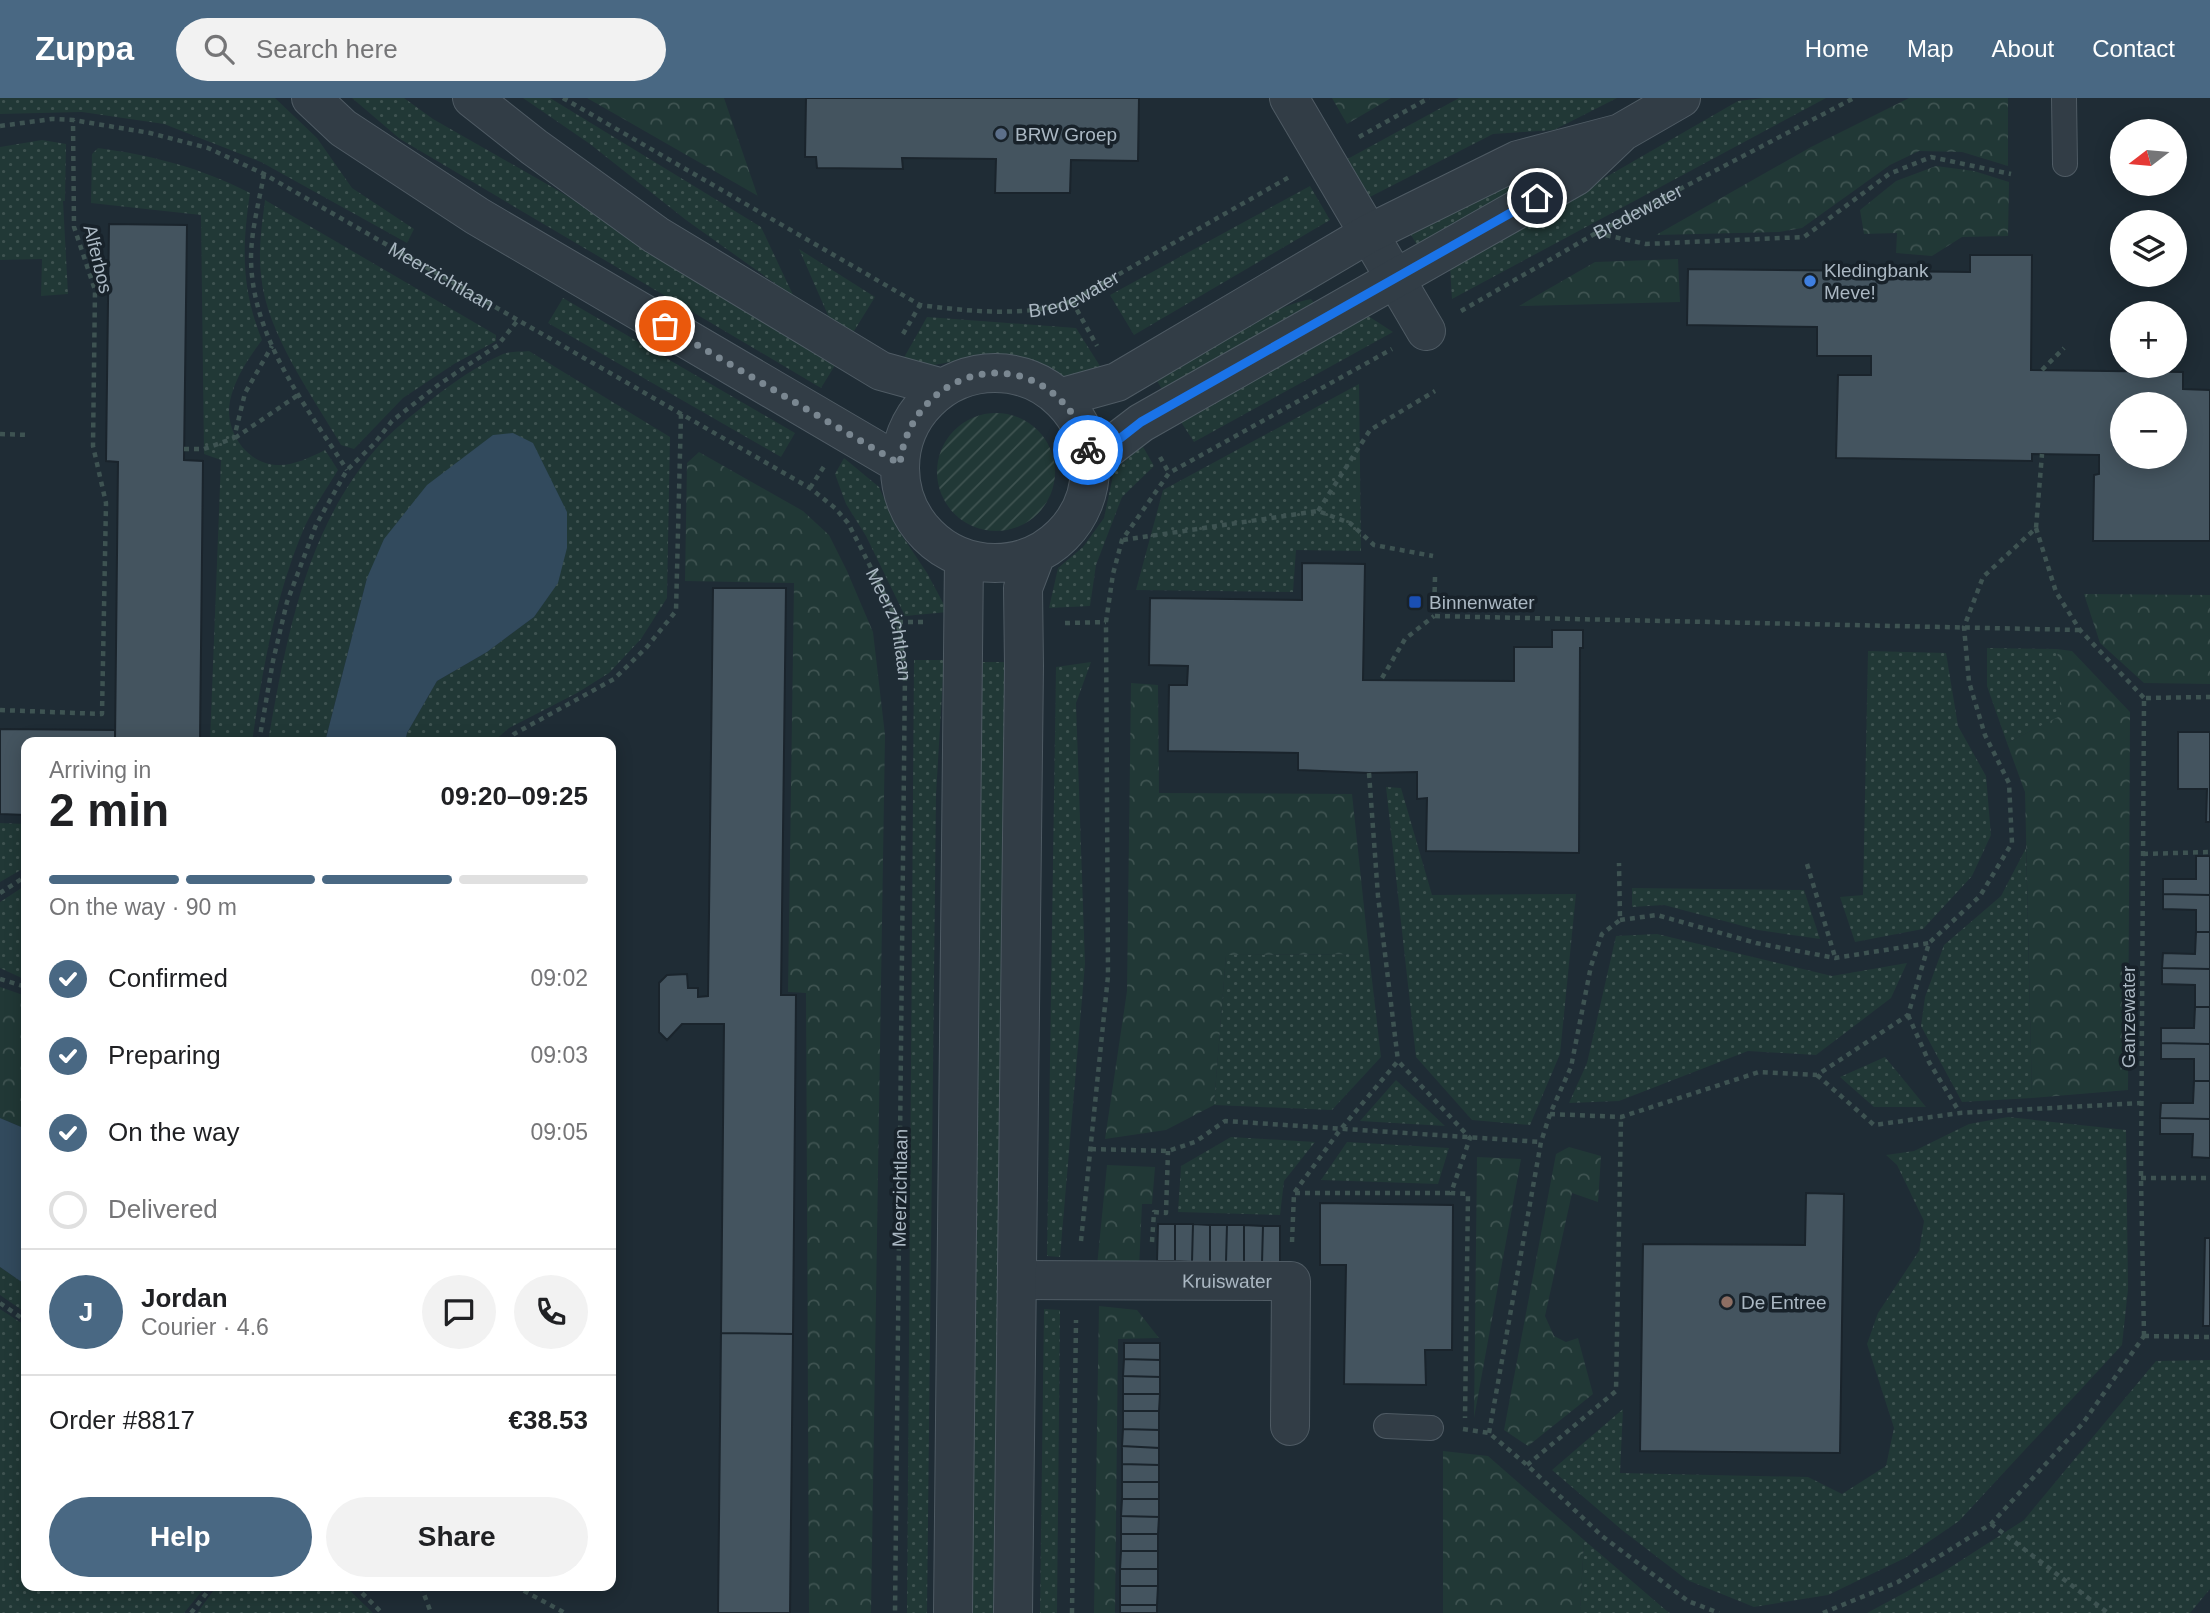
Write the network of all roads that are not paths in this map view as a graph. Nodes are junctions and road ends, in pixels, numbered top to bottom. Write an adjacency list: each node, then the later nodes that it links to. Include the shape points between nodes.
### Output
1 (311, 98): 14 (street, via 343,128 477,216)
2 (472, 98): 11 (street, via 656,235 881,371)
3 (1289, 98): 8 (street)
4 (1681, 98): 6 (street)
5 (2064, 98): 7 (lane)
6 (1622, 132): 8 (street, via 1518,160); 9 (street, via 1576,176)
7 (2064, 163)
8 (1368, 234): 9 (street); 12 (street, via 1117,382)
9 (1395, 280): 10 (street); 13 (street, via 1141,422)
10 (1426, 331)
11 (943, 388): 12 (street, via 990,373 1015,375); 14 (street, via 913,421)
12 (1059, 398): 13 (street, via 1080,427)
13 (1090, 462): 15 (street, via 1088,490 1077,516 1060,538)
14 (900, 464): 16 (street, via 903,494 916,522 937,544)
15 (1036, 554): 16 (street, via 1000,564); 17 (street, via 1023,588)
16 (964, 558): 21 (street)
17 (1017, 1280): 18 (street, Kruiswater, via 1291,1281); 22 (street)
18 (1290, 1426)
19 (1386, 1426): 20 (lane)
20 (1431, 1428)
21 (953, 1613)
22 (1013, 1613)

